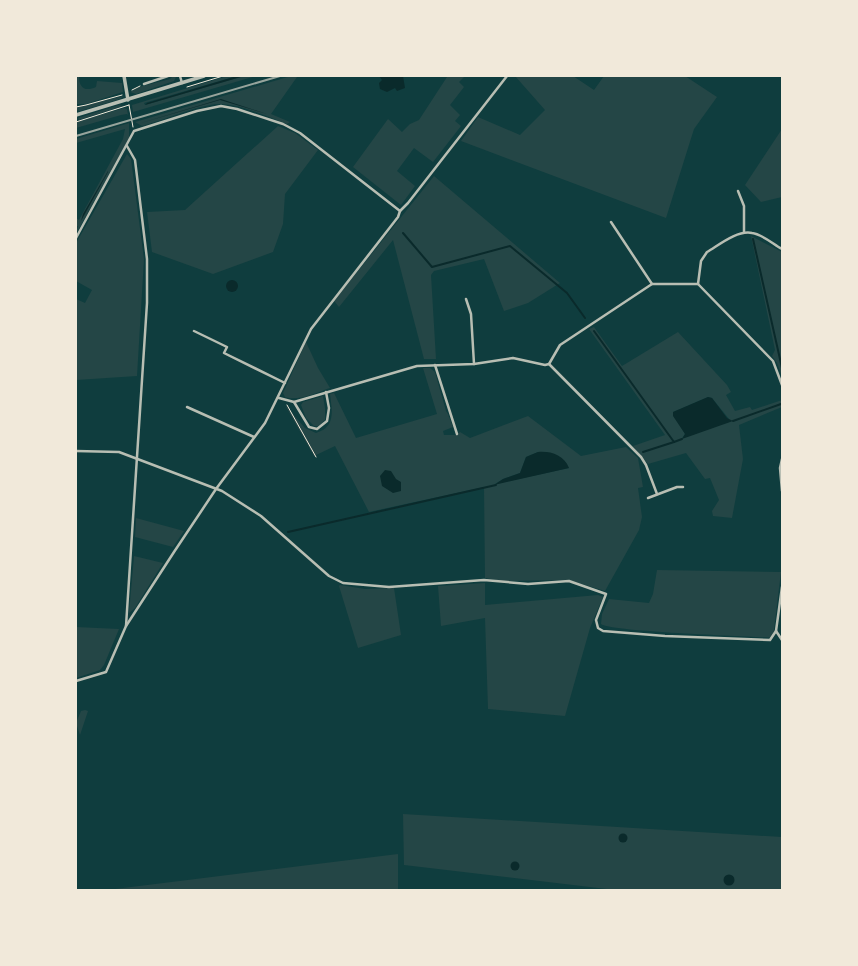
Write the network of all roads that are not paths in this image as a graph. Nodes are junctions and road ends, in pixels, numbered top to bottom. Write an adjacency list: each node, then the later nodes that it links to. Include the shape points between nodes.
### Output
1 (124, 76): 8 (street)
2 (168, 76): 7 (street)
3 (180, 76): 6 (street)
4 (204, 76): 6 (street)
5 (507, 76): 12 (street)
6 (182, 83): 8 (street)
7 (144, 84)
8 (128, 100): 9 (street)
9 (76, 115)
10 (128, 146): 12 (street, via 134,131 209,108 221,106 237,109 283,124 300,133); 15 (street); 33 (street, via 136,160 148,273)
11 (738, 191): 14 (street, via 744,206)
12 (400, 211): 24 (street, via 311,329)
13 (611, 222): 17 (street)
14 (744, 232): 16 (street, via 753,233); 18 (street, via 707,252 701,261)
15 (76, 238)
16 (782, 249)
17 (652, 284): 18 (street); 22 (street, via 560,344)
18 (698, 284): 25 (street, via 773,361)
19 (466, 299): 21 (street, via 471,314)
20 (194, 331): 24 (street, via 227,347 224,353)
21 (474, 364): 22 (street, via 513,358); 23 (street)
22 (549, 364): 38 (street, via 641,457)
23 (435, 365): 26 (street, via 406,368); 30 (street)
24 (285, 383): 27 (street)
25 (782, 385)
26 (326, 392): 28 (street); 28 (street, via 329,408 327,421 317,429 309,426)
27 (279, 398): 28 (street); 31 (street)
28 (294, 402)
29 (187, 407): 31 (street)
30 (457, 434)
31 (254, 437): 36 (street)
32 (76, 451): 33 (street, via 112,451)
33 (136, 459): 36 (street); 41 (street)
34 (782, 459): 37 (street)
35 (683, 487): 38 (street)
36 (216, 489): 41 (street); 42 (street, via 261,516 329,576 343,583 389,587 484,580 528,584 569,581 606,594 596,620 598,628 603,631 770,640)
37 (782, 491)
38 (657, 494): 39 (street)
39 (648, 498)
40 (782, 587): 42 (street)
41 (126, 626): 44 (street, via 106,672)
42 (776, 631): 43 (street)
43 (782, 640)
44 (76, 681)

